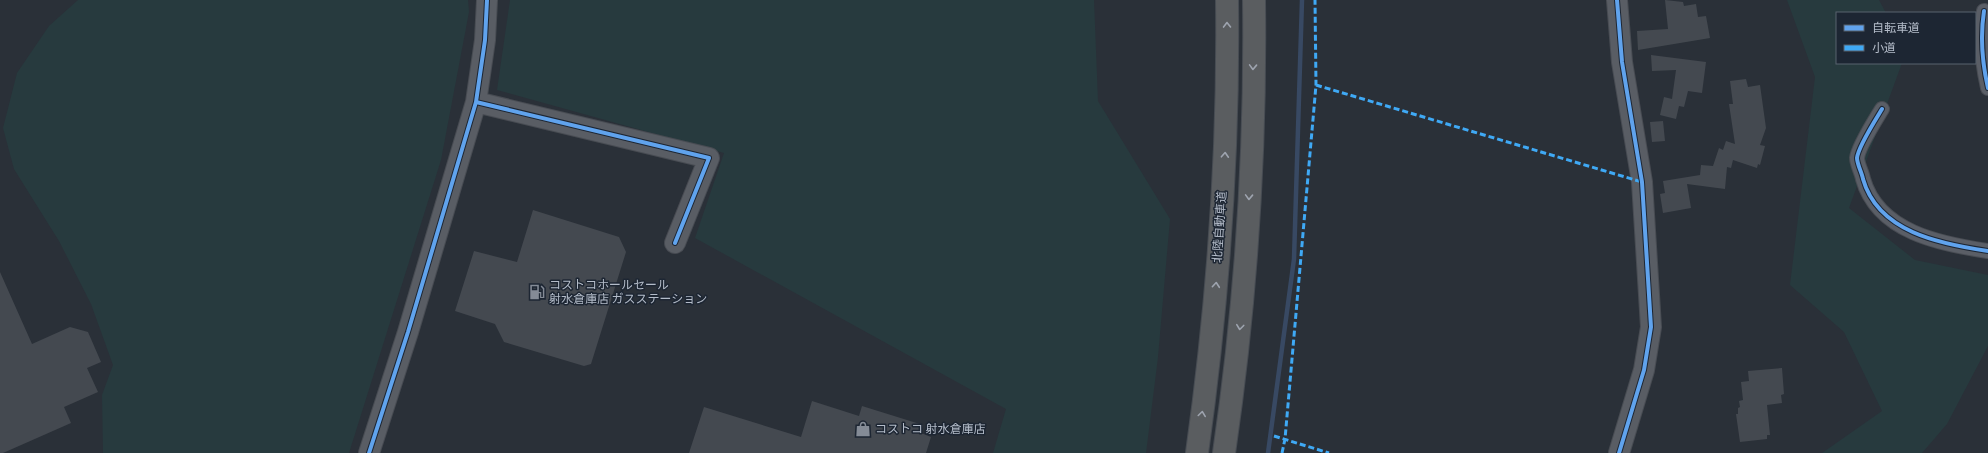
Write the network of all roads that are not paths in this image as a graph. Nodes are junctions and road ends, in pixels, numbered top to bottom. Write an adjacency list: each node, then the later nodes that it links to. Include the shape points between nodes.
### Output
1 (487, 0): 7 (street, via 485,40)
2 (1227, 0): 12 (highway, 北陸自動車道, one-way to 2, via 1213,322 1222,213)
3 (1254, 0): 13 (highway, one-way to 13, via 1244,294)
4 (1617, 0): 14 (street, via 1622,62 1642,182 1650,327 1644,370)
5 (1984, 11): 6 (street, via 1983,64)
6 (1988, 88)
7 (476, 102): 9 (street, via 709,158); 11 (street, via 408,332)
8 (1882, 109): 10 (street, via 1857,158 1866,190 1879,209 1892,222 1910,232)
9 (675, 243)
10 (1988, 251)
11 (369, 453)
12 (1197, 453)
13 (1224, 453)
14 (1619, 453)

